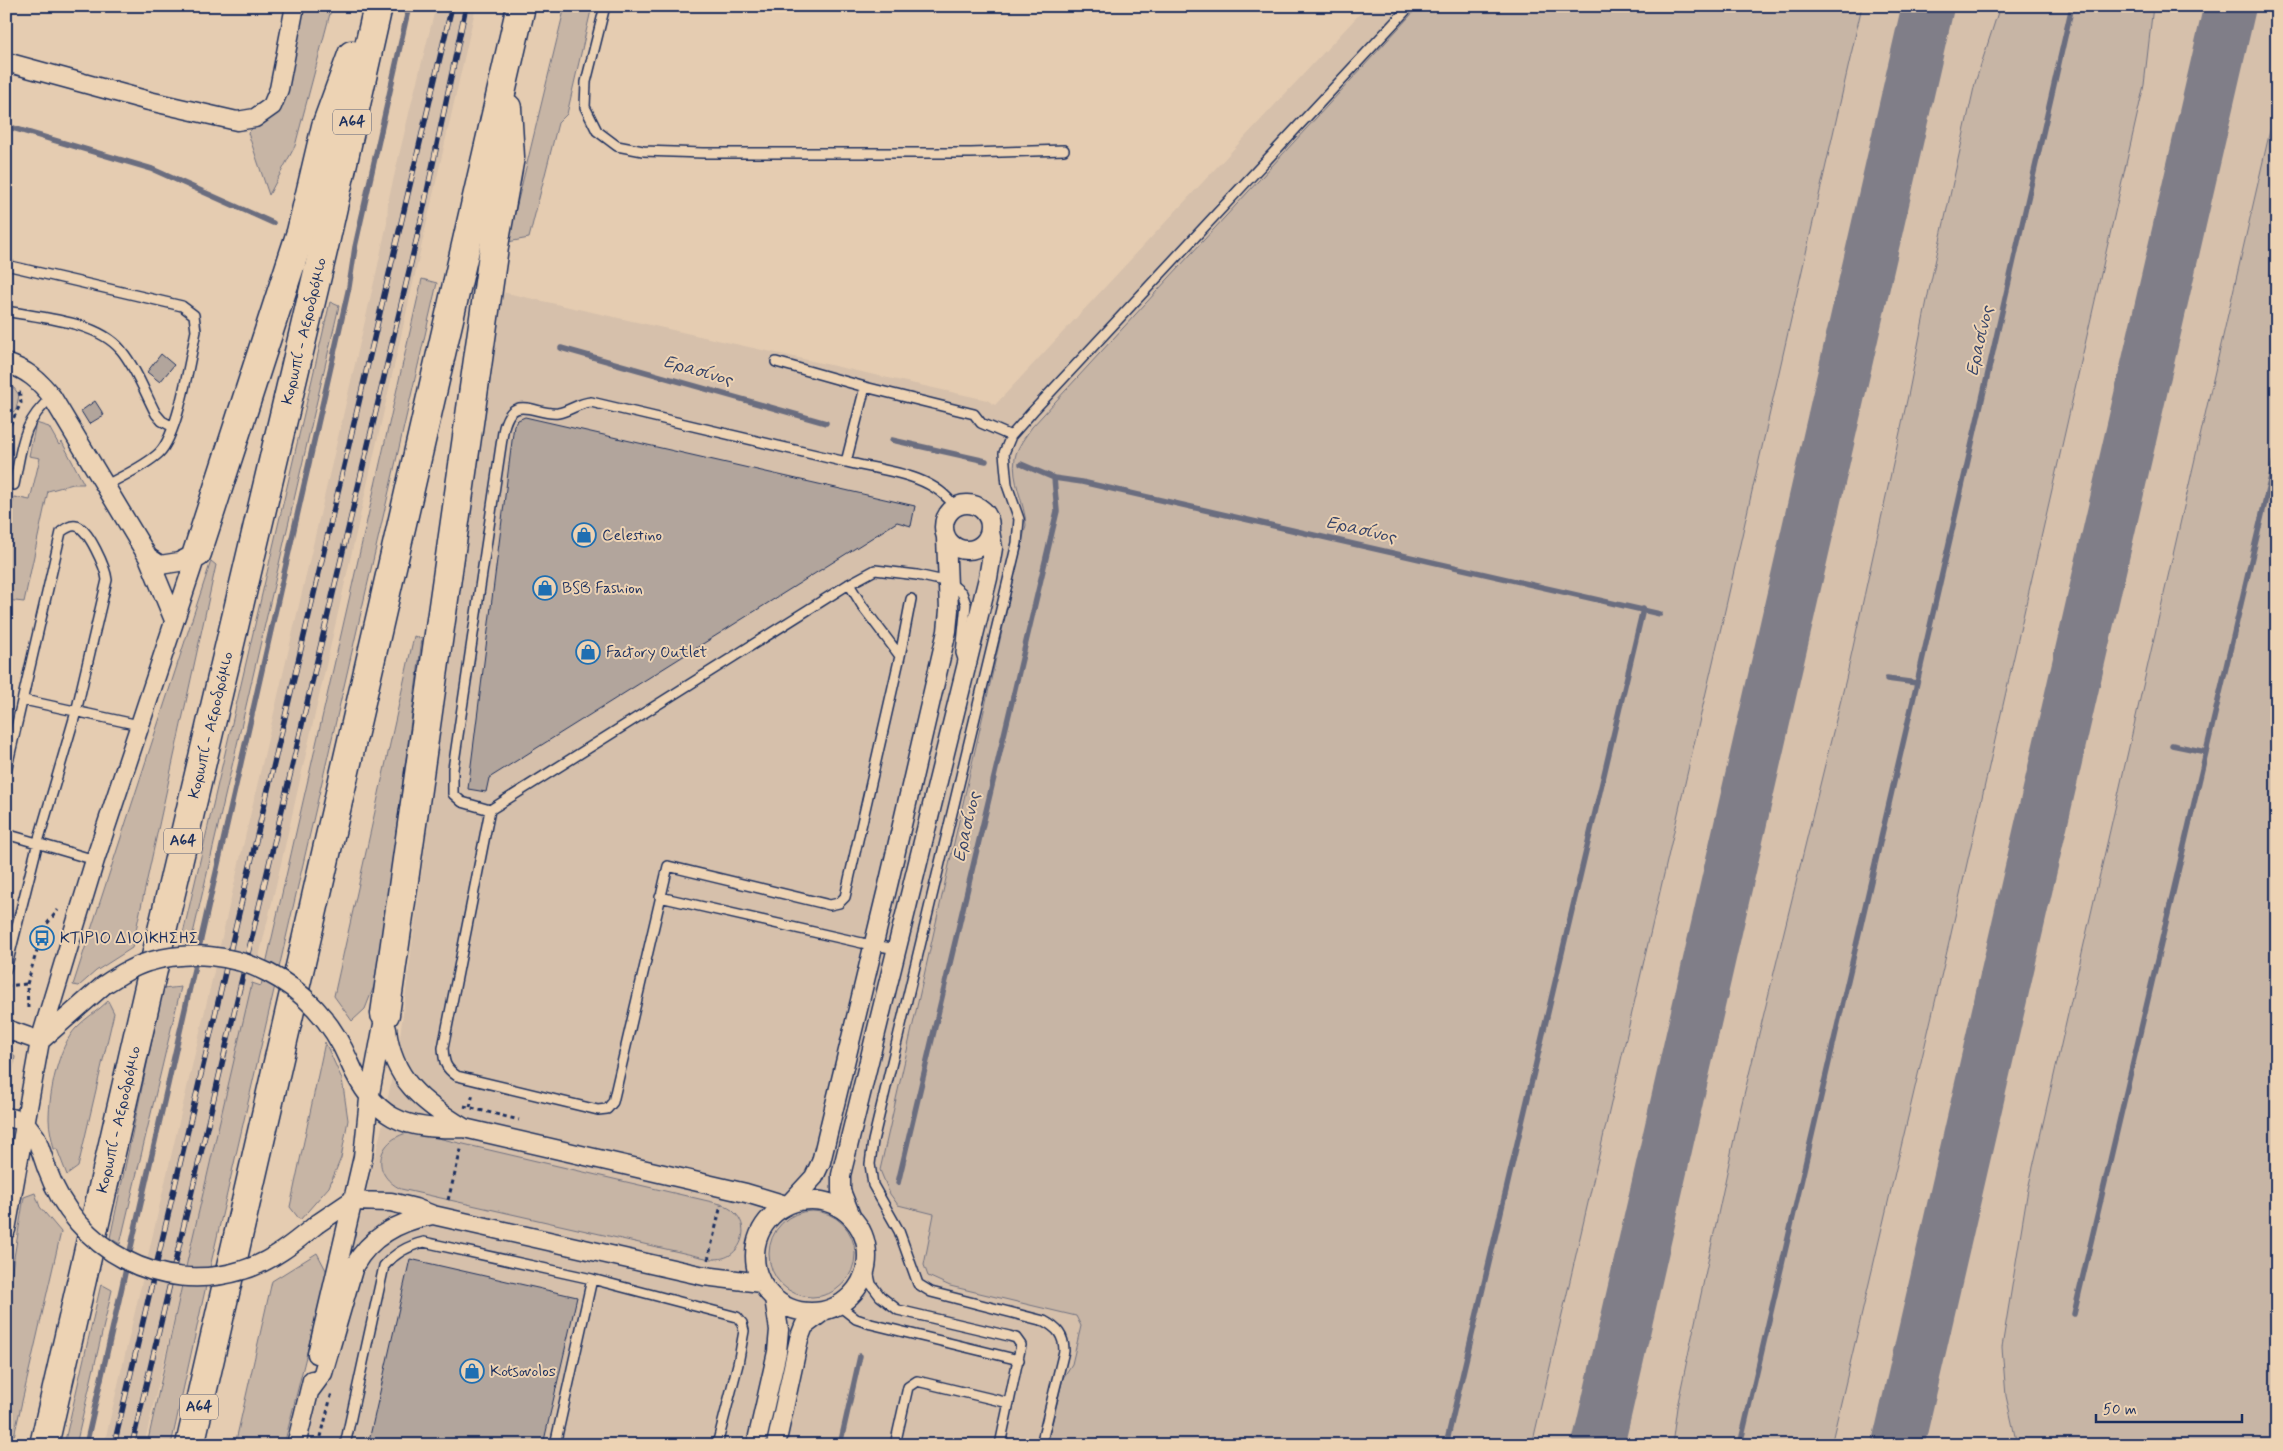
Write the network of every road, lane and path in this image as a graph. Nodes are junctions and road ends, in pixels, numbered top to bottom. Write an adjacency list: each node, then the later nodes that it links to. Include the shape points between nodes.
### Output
1 (295, 6): 7 (street, via 279,88 272,106 255,118 237,121)
2 (370, 6): 27 (highway, via 326,126 301,232)
3 (378, 6): 78 (highway, Κορωπί - Αεροδρόμιο / Α64)
4 (521, 6): 8 (highway, Α64)
5 (605, 6): 9 (lane, via 586,82 585,107 597,132 617,146 643,151 703,153 971,154)
6 (1410, 6): 19 (lane)
7 (6, 62)
8 (505, 77): 51 (highway, via 510,157 495,240); 74 (highway, Α64)
9 (1064, 150)
10 (6, 265): 18 (lane, via 189,310 196,322 196,331)
11 (6, 311): 18 (lane, via 86,327 112,340 129,362 156,414)
12 (776, 362): 15 (lane)
13 (6, 363): 16 (street, via 22,368)
14 (16, 385): 17 (path, via 21,403)
15 (865, 387): 19 (lane, via 974,414 981,423); 20 (lane)
16 (52, 397): 21 (lane, via 33,415 26,430); 22 (street)
17 (10, 424)
18 (173, 427): 22 (lane, via 167,443 158,454)
19 (1011, 436): 90 (lane, via 1004,453 1006,485 1019,519 1017,543 870,1164 873,1186 899,1231 918,1284 931,1292 1044,1321 1061,1335 1064,1351)
20 (846, 462): 23 (lane, via 923,481 942,493); 39 (lane, via 591,402 582,402 556,413 524,408 510,414 503,432 452,782 453,794 462,802)
21 (14, 485): 24 (path)
22 (105, 486): 28 (street)
23 (955, 507): 25 (street, via 970,504 983,510); 26 (street, via 944,524)
24 (6, 519)
25 (990, 531): 26 (street, via 984,544 971,550 956,548); 34 (street, via 991,563)
26 (946, 538): 29 (street)
27 (197, 553): 28 (street, via 179,562 160,565); 32 (street)
28 (148, 557): 32 (street)
29 (949, 582): 30 (lane, via 875,570); 34 (lane, via 962,594 966,604 961,653); 45 (street, via 947,631)
30 (849, 584): 33 (lane); 39 (lane)
31 (911, 599): 33 (lane)
32 (174, 620): 37 (street)
33 (900, 656): 43 (lane, via 845,897 839,904 830,905 668,866)
34 (966, 664): 46 (street)
35 (24, 700): 36 (lane); 36 (lane, via 61,532 76,526 84,530 106,570 108,580); 38 (lane)
36 (76, 712): 37 (lane); 41 (lane)
37 (139, 725): 42 (street)
38 (6, 771)
39 (490, 810): 43 (lane, via 443,1048 444,1062 457,1076 598,1110 606,1109 613,1102)
40 (6, 834): 41 (lane)
41 (38, 842): 42 (lane); 47 (lane)
42 (95, 860): 53 (street)
43 (660, 897): 45 (lane)
44 (58, 910): 48 (path, via 46,925)
45 (873, 945): 46 (lane); 63 (street, via 821,1162 814,1177)
46 (897, 949): 65 (street, via 841,1175 840,1191)
47 (6, 969)
48 (27, 984): 49 (path); 50 (path)
49 (6, 986)
50 (28, 1008)
51 (385, 1014): 54 (street); 59 (street, via 389,1049 398,1068 418,1096)
52 (6, 1028): 53 (street)
53 (40, 1041): 54 (street, bridge, via 104,985 125,972 168,958 206,956 248,964 288,983 307,998 332,1028); 57 (street)
54 (369, 1099): 59 (street, via 378,1108 414,1125); 61 (street, via 363,1157)
55 (461, 1105): 58 (path)
56 (6, 1117): 57 (street)
57 (24, 1122): 61 (street, bridge, via 36,1137 54,1187 65,1207 94,1240 132,1263 174,1277 206,1278 244,1270 278,1254); 66 (street)
58 (527, 1122)
59 (464, 1135): 60 (path); 63 (street)
60 (448, 1200)
61 (351, 1202): 64 (street, via 391,1202); 76 (street)
62 (722, 1202): 67 (path)
63 (788, 1204): 65 (street, via 823,1200); 70 (street, via 771,1216 757,1239 755,1257)
64 (432, 1214): 70 (street, via 704,1276); 76 (street, via 392,1228 361,1253 354,1266 323,1373)
65 (851, 1216): 68 (street, via 864,1234)
66 (6, 1230)
67 (708, 1260)
68 (867, 1266): 72 (street, via 854,1293); 73 (lane, via 871,1284 898,1310 1016,1338 1021,1345)
69 (592, 1279): 83 (lane, via 424,1242 410,1245 393,1256 384,1266); 84 (lane); 85 (lane, via 737,1317 742,1323 744,1331 738,1364)
70 (761, 1283): 71 (street)
71 (774, 1298): 72 (street, via 792,1309 814,1312); 86 (street, via 779,1330 777,1352)
72 (832, 1308): 73 (lane, via 871,1324); 87 (street, via 804,1326)
73 (1019, 1360): 77 (lane)
74 (208, 1369): 79 (highway, Α64); 80 (highway)
75 (333, 1390): 82 (path)
76 (309, 1392): 81 (street)
77 (1009, 1403): 88 (lane, via 917,1381 908,1387); 89 (lane)
78 (44, 1445)
79 (190, 1445)
80 (207, 1445)
81 (296, 1445)
82 (319, 1445)
83 (345, 1445)
84 (555, 1445)
85 (717, 1445)
86 (756, 1445)
87 (776, 1445)
88 (895, 1445)
89 (1000, 1445)
90 (1041, 1445)

